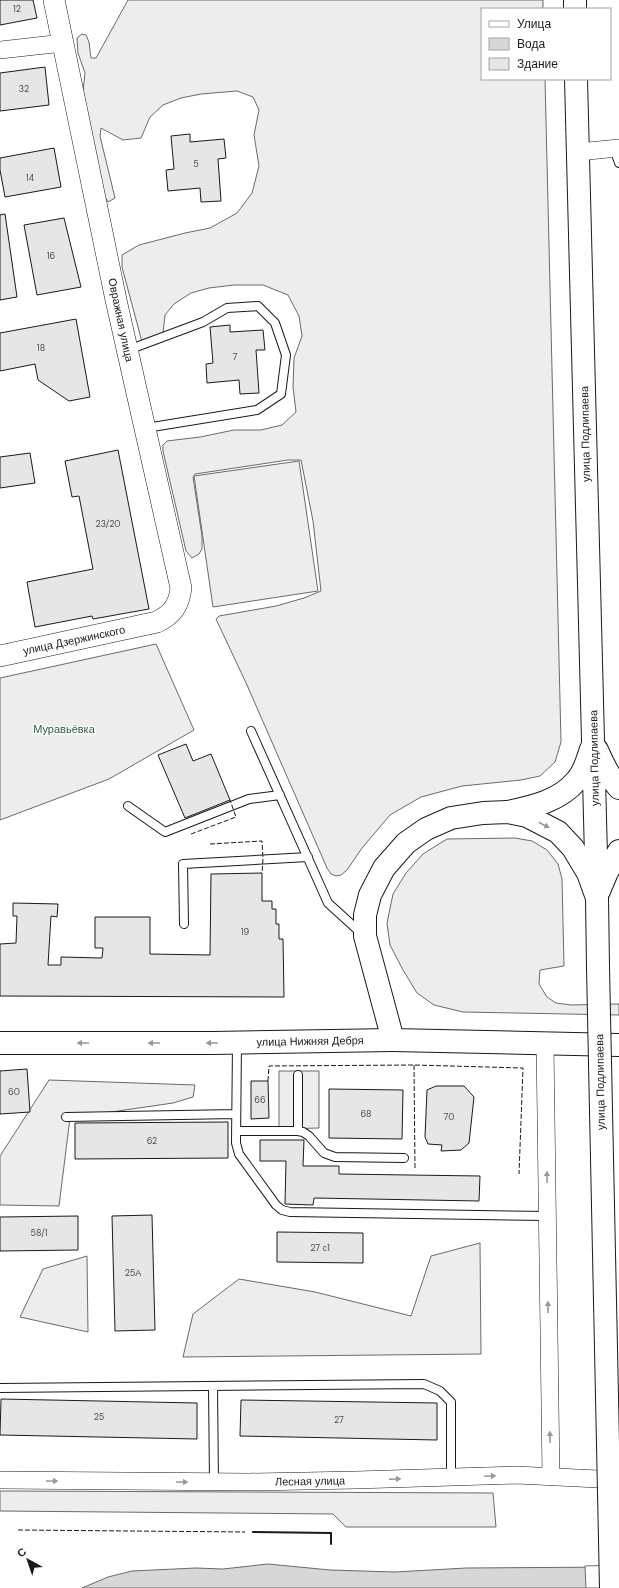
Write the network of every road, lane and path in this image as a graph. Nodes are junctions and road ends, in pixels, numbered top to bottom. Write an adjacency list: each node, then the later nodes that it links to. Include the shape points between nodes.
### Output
1 (54, 0): 2 (street, Овражная улица)
2 (62, 43): 3 (street); 7 (street, Овражная улица)
3 (0, 50)
4 (576, 80): 5 (main road, улица Подлипаева)
5 (578, 152): 6 (street); 12 (main road, улица Подлипаева)
6 (617, 153)
7 (128, 350): 8 (street, Овражная улица); 8 (lane, via 202,322 227,308 258,306 275,323 286,354 281,394 257,410)
8 (145, 428): 9 (street, Овражная улица, via 181,588 180,600 171,612 162,619)
9 (148, 624): 10 (street, улица Дзержинского)
10 (0, 656)
11 (251, 731): 14 (lane)
12 (594, 742): 13 (main road, via 604,767); 16 (main road, via 577,780 564,792 553,800); 19 (main road, улица Подлипаева)
13 (619, 788)
14 (280, 795): 15 (lane, via 249,799 165,832); 18 (lane)
15 (128, 806)
16 (508, 812): 19 (main road, one-way to 19, via 527,816 558,832 573,848 588,873); 21 (main road, via 451,818 426,829 406,843 384,868 370,895 365,915)
17 (619, 851): 19 (main road)
18 (308, 857): 20 (lane, via 183,864); 21 (lane, via 328,903)
19 (597, 898): 37 (main road, улица Подлипаева, bridge)
20 (184, 924)
21 (364, 936): 22 (main road)
22 (393, 1040): 24 (main road, улица Нижняя Дебря); 25 (main road, улица Нижняя Дебря)
23 (0, 1043): 24 (main road, улица Нижняя Дебря, one-way to 23)
24 (237, 1043): 28 (lane)
25 (545, 1044): 26 (main road, улица Нижняя Дебря); 33 (street, one-way to 25)
26 (619, 1045)
27 (298, 1075): 30 (lane)
28 (236, 1114): 29 (lane); 31 (lane)
29 (66, 1117)
30 (298, 1131): 31 (lane); 32 (lane, via 309,1136 324,1153 335,1157)
31 (236, 1132): 33 (lane, via 239,1154 282,1210)
32 (404, 1158)
33 (547, 1216): 38 (street, one-way to 33)
34 (213, 1387): 35 (lane); 39 (lane, via 424,1384 440,1391 451,1402); 42 (lane)
35 (0, 1388)
36 (619, 1410): 37 (main road)
37 (607, 1436): 43 (main road, улица Подлипаева, bridge)
38 (551, 1476): 39 (street, Лесная улица, one-way to 38); 41 (street, Лесная улица)
39 (451, 1477): 42 (street, Лесная улица, one-way to 39)
40 (0, 1480): 42 (street, Лесная улица, one-way to 42)
41 (619, 1480)
42 (214, 1482)
43 (611, 1588)

